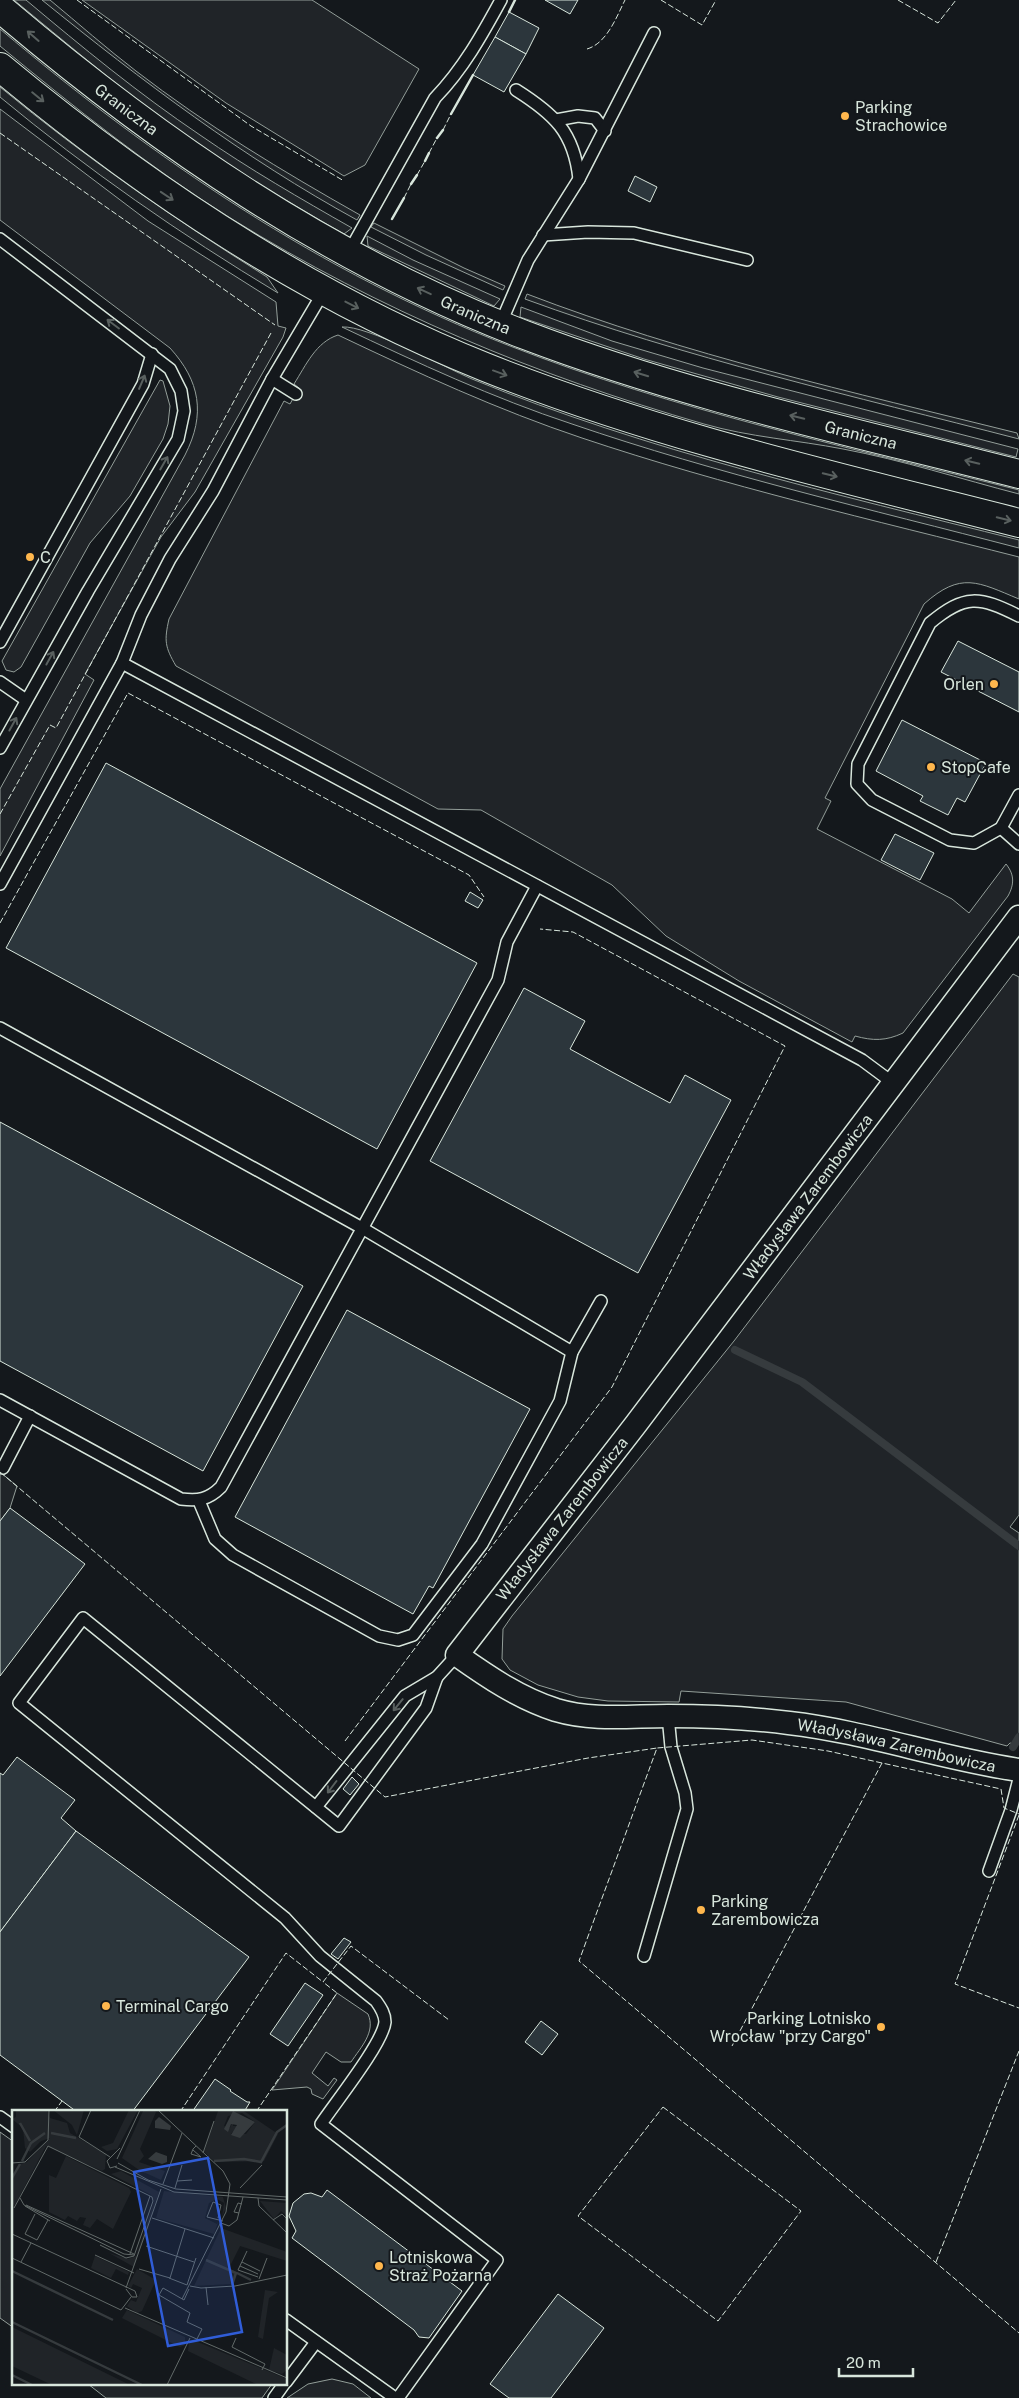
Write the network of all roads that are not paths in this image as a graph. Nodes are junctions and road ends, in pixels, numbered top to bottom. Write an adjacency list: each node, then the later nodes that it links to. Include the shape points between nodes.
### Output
1 (501, 0): 11 (lane, via 476,47 435,98)
2 (0, 8): 11 (main road, Graniczna, one-way to 2, via 286,220 173,146 66,65)
3 (654, 33): 7 (lane)
4 (0, 66): 13 (main road, one-way to 13, via 88,138 164,193 244,246)
5 (516, 90): 6 (lane)
6 (556, 120): 7 (lane, via 578,116 595,118); 8 (lane, via 577,157)
7 (605, 131): 8 (lane)
8 (579, 179): 9 (lane)
9 (543, 235): 12 (lane, via 634,233); 14 (lane, via 528,260)
10 (0, 239): 15 (lane, one-way to 10)
11 (348, 254): 14 (main road, Graniczna, one-way to 11)
12 (747, 260)
13 (324, 291): 16 (lane); 19 (main road, one-way to 19, via 484,367 600,410 748,454)
14 (500, 324): 18 (main road, Graniczna, one-way to 14, via 682,387 593,360)
15 (152, 354): 21 (lane, one-way to 15, via 143,384); 24 (lane, one-way to 15, via 168,458 181,430 184,411 178,381 170,369)
16 (272, 379): 17 (lane); 22 (lane, via 212,491 170,560 141,615)
17 (296, 394)
18 (1019, 474)
19 (1019, 523)
20 (1019, 616): 27 (lane, via 993,603 970,600 948,608 930,623 858,764 857,784 872,800 950,840 974,843)
21 (0, 642)
22 (122, 663): 29 (lane); 30 (lane)
23 (0, 682): 24 (lane)
24 (26, 700): 25 (lane, one-way to 24)
25 (0, 748)
26 (1019, 795): 27 (lane)
27 (1001, 828): 28 (lane)
28 (1019, 844)
29 (0, 884)
30 (537, 886): 33 (lane, via 862,1060); 34 (lane, via 507,942 498,980)
31 (1019, 917): 33 (street, Władysława Zarembowicza)
32 (0, 1028): 34 (lane)
33 (893, 1083): 41 (street, Władysława Zarembowicza)
34 (362, 1228): 36 (lane); 40 (lane, via 221,1487)
35 (601, 1301): 36 (lane)
36 (572, 1352): 40 (lane, via 560,1401 482,1544 425,1620 406,1637 398,1640 379,1636 233,1555 215,1539)
37 (0, 1400): 38 (lane)
38 (30, 1416): 39 (lane); 40 (lane, via 181,1499)
39 (3, 1468)
40 (200, 1501)
41 (457, 1655): 42 (lane); 43 (street, Władysława Zarembowicza, via 497,1683 530,1701 557,1710 586,1716)
42 (437, 1677): 46 (lane, one-way to 46, via 405,1696); 46 (lane, via 426,1708 339,1826)
43 (668, 1716): 44 (street, Władysława Zarembowicza, via 789,1723 888,1742 974,1764); 48 (lane, via 671,1747 687,1809)
44 (1019, 1770)
45 (1019, 1779): 47 (lane)
46 (316, 1808): 56 (lane, via 83,1618 19,1703 285,1918 320,1956 376,2001 383,2011 385,2021 378,2042 321,2124 497,2260)
47 (989, 1871)
48 (644, 1956)
49 (0, 2117): 50 (lane)
50 (12, 2126)
51 (288, 2321): 52 (lane)
52 (316, 2342): 53 (lane); 56 (lane)
53 (288, 2379)
54 (283, 2386): 55 (lane)
55 (274, 2398)
56 (397, 2398)

